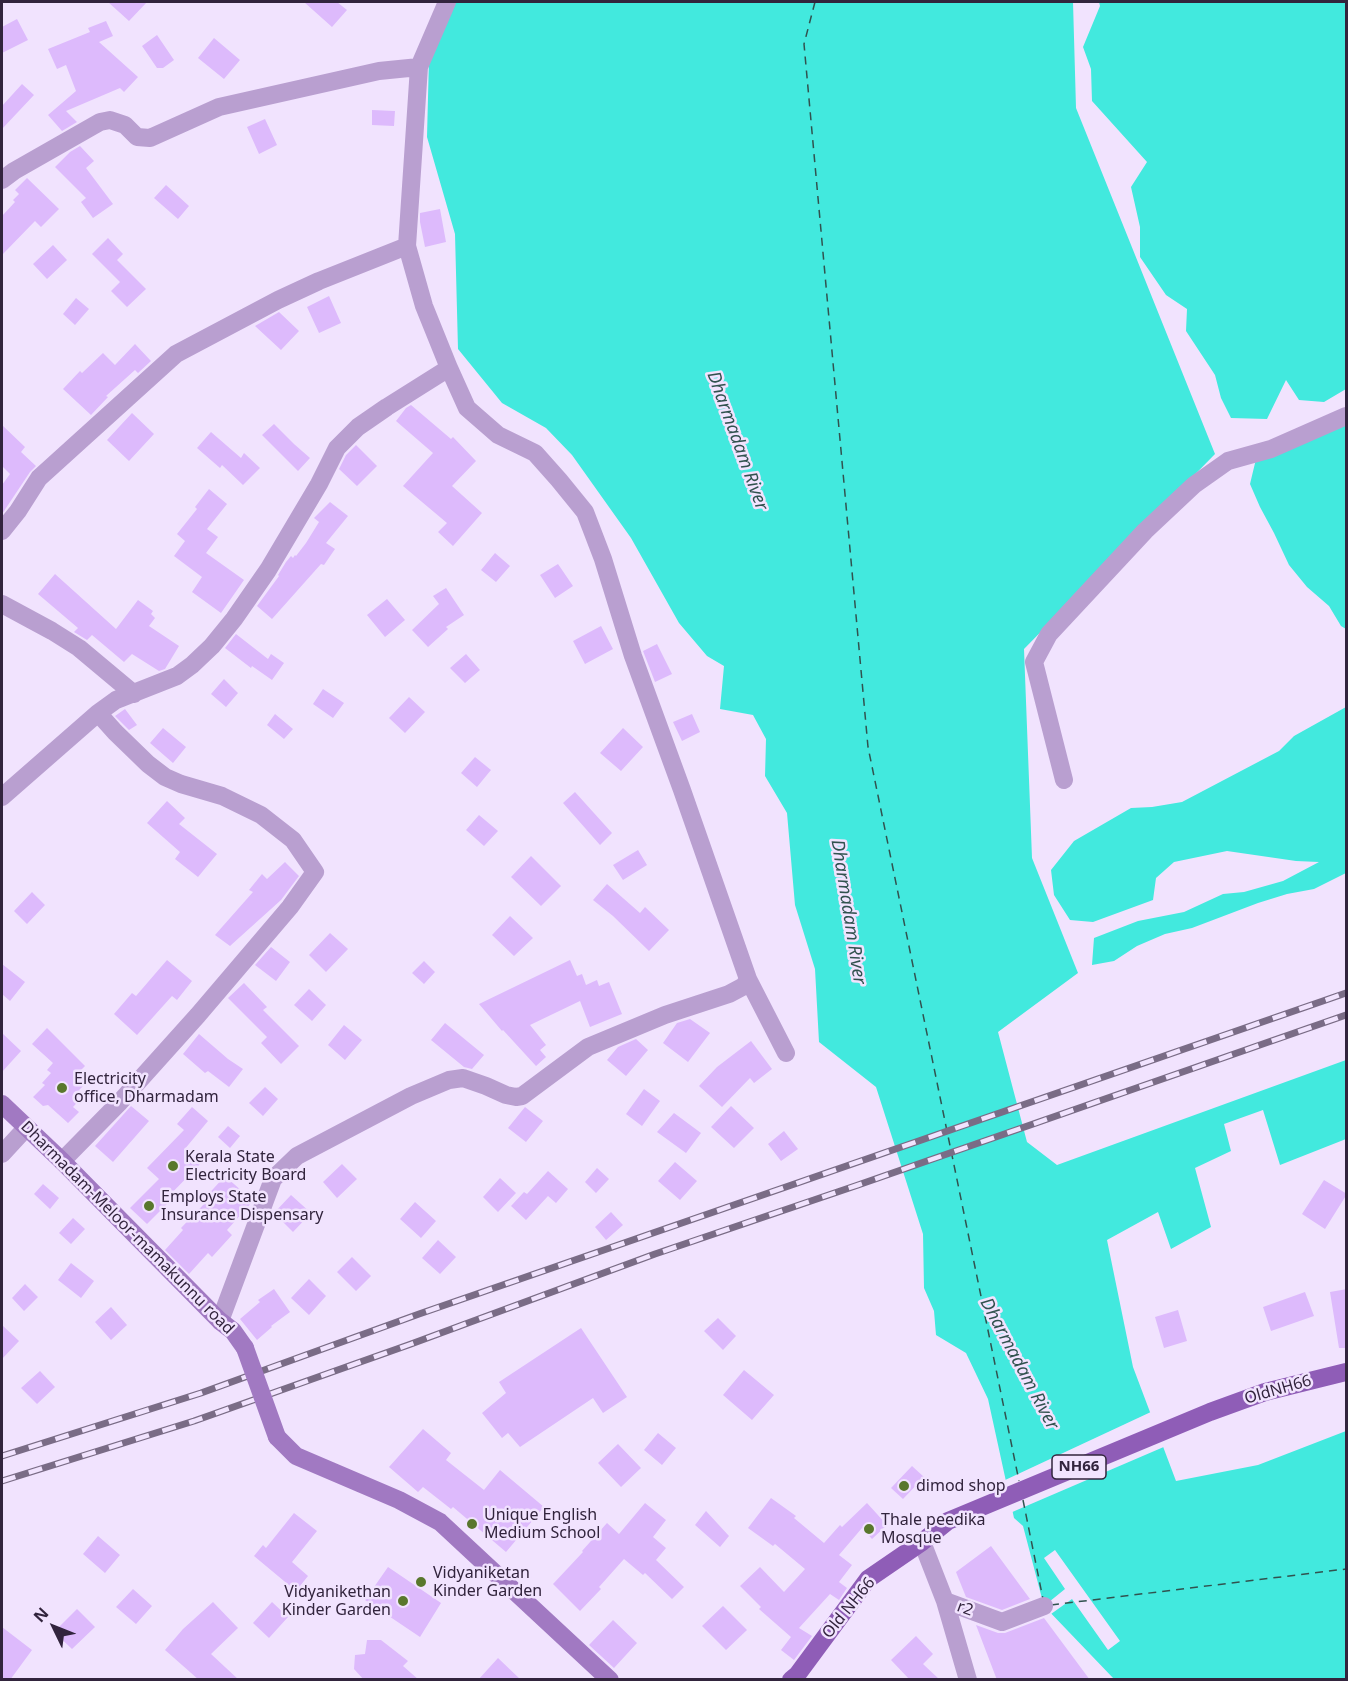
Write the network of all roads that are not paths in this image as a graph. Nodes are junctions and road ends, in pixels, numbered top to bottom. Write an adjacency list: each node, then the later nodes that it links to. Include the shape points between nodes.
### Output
1 (447, 2): 2 (street)
2 (419, 67): 3 (street, via 378,71 219,107 150,138 137,136 125,125 110,120 100,122); 4 (street)
3 (2, 180)
4 (407, 246): 5 (street, via 424,306); 7 (street, via 278,300 176,354 39,478)
5 (449, 368): 9 (street, via 349,435 337,448 268,570 212,646 177,676); 13 (street, via 467,408 498,435 535,453 585,512)
6 (1347, 416): 11 (street, via 1271,449 1228,461 1194,485 1145,531 1049,634 1034,662)
7 (2, 531)
8 (2, 604): 9 (street, via 79,648)
9 (134, 694): 10 (street, via 116,700)
10 (98, 713): 12 (street); 18 (street, via 165,777 222,796 261,815 293,840 315,872 198,1015)
11 (1064, 780)
12 (2, 797)
13 (748, 979): 14 (street); 19 (street, via 744,986 729,994 588,1047 522,1096 506,1095 463,1078 449,1080 297,1156 273,1179)
14 (786, 1053)
15 (2, 1104): 16 (main road, Dharmadam-Meloor-mamakunnu road)
16 (26, 1128): 17 (street); 18 (main road, Dharmadam-Meloor-mamakunnu road)
17 (2, 1154)
18 (62, 1161): 19 (main road, Dharmadam-Meloor-mamakunnu road)
19 (220, 1321): 25 (main road, Dharmadam-Meloor-mamakunnu road, bridge, via 245,1348 277,1437 296,1456 440,1522)
20 (1347, 1372): 21 (main road, OldNH66 / NH66, via 1265,1392)
21 (1210, 1412): 22 (main road, Old NH66 / NH66, via 948,1521)
22 (922, 1542): 23 (street, r2); 26 (main road, Old NH66 / NH66, via 868,1579)
23 (945, 1601): 24 (street, r2, via 1002,1622); 27 (street)
24 (1044, 1606)
25 (610, 1680)
26 (791, 1680)
27 (968, 1680)

